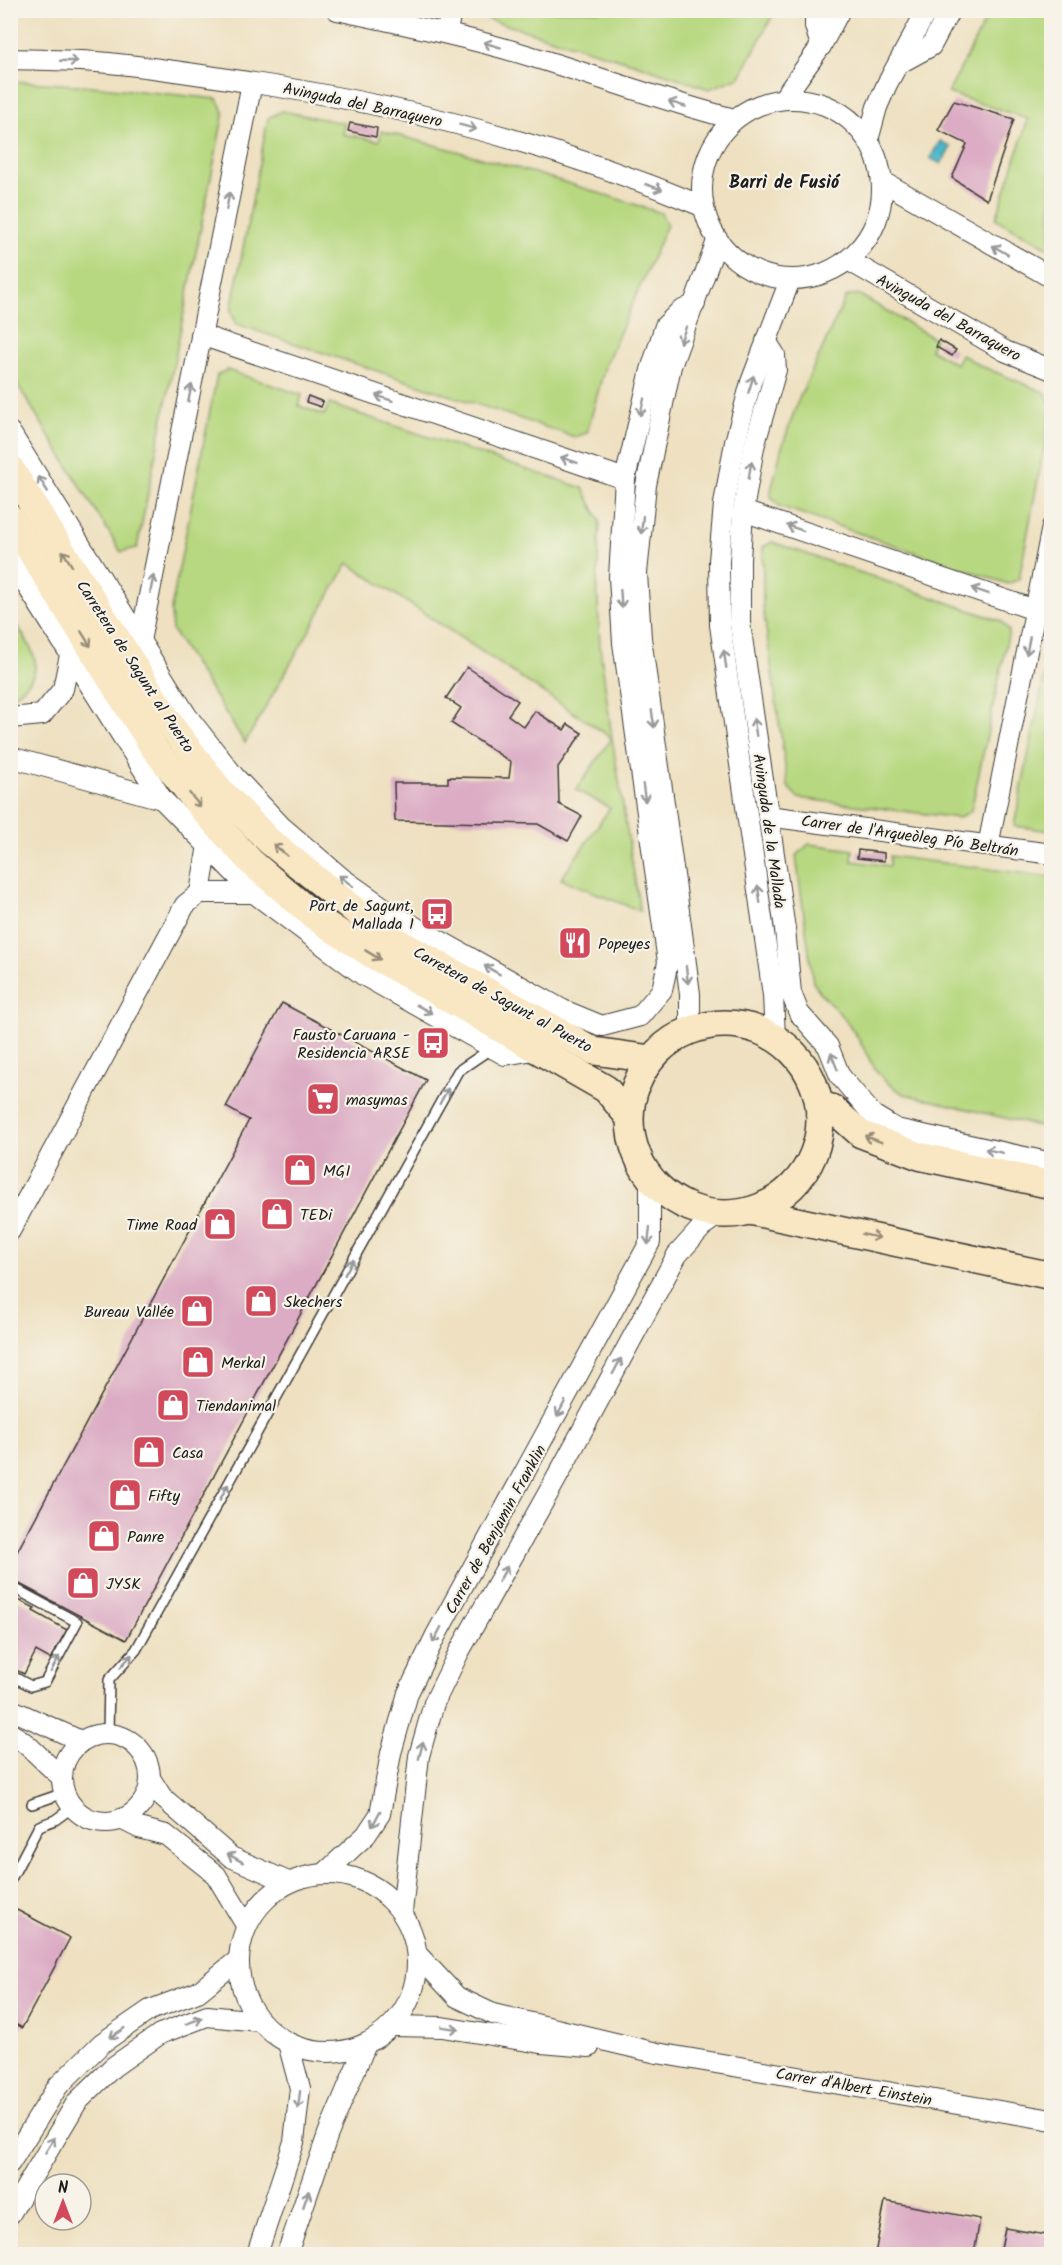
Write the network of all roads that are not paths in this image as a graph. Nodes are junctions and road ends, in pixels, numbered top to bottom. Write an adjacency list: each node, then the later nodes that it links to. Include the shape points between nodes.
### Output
1 (337, 10): 7 (street)
2 (451, 10): 7 (street)
3 (815, 10): 8 (street)
4 (840, 10): 8 (street)
5 (927, 10): 10 (street)
6 (950, 10): 10 (street, via 931,46)
7 (447, 32): 13 (street, one-way to 7)
8 (821, 46): 12 (street)
9 (10, 59): 11 (street, Avinguda del Barraquero, one-way to 11, via 97,63)
10 (898, 64): 14 (street, via 877,107)
11 (252, 82): 16 (street, Avinguda del Barraquero, one-way to 16, via 415,113 518,141); 22 (street, one-way to 11)
12 (783, 99): 13 (street, via 758,105); 14 (street, via 808,100 831,107 855,124)
13 (734, 119): 16 (street, via 715,140 706,158 701,180)
14 (868, 140): 15 (street)
15 (882, 181): 18 (street, via 882,203 875,225 863,246); 19 (street, one-way to 15)
16 (702, 206): 17 (street)
17 (717, 241): 20 (street, via 749,269); 21 (street)
18 (848, 260): 20 (street, via 821,275); 24 (street, Avinguda del Barraquero, via 1005,351)
19 (1052, 278)
20 (790, 280): 23 (street, Avinguda de la Mallada)
21 (694, 304): 27 (street, one-way to 27, via 665,326); 46 (street, one-way to 46, via 671,366 657,431 646,485 638,573 641,638)
22 (201, 335): 27 (street, one-way to 22); 33 (street, one-way to 22)
23 (766, 341): 28 (street, Avinguda de la Mallada, one-way to 23, via 754,447 776,370 775,355); 47 (street, Avinguda de la Mallada, one-way to 23, via 720,625 719,561 735,442)
24 (1052, 370)
25 (10, 432): 33 (street, one-way to 25)
26 (10, 468): 49 (street, Carretera de Sagunt al Puerto, one-way to 26, via 384,933 269,841 219,789 174,730)
27 (625, 479): 44 (street, one-way to 44, via 619,577 623,643)
28 (743, 511): 32 (street, one-way to 28); 38 (street, Avinguda de la Mallada, one-way to 28, via 740,624)
29 (10, 518): 52 (street, Carretera de Sagunt al Puerto, one-way to 52, via 154,748 251,862 315,917 371,954)
30 (1052, 526): 32 (street)
31 (10, 559): 34 (street)
32 (1035, 610): 40 (street, one-way to 40)
33 (140, 641): 48 (street, one-way to 33, via 394,915 343,879 281,826 194,725)
34 (70, 655): 35 (street, via 63,689 42,715); 37 (street)
35 (10, 718)
36 (10, 757): 37 (street)
37 (162, 799): 39 (street)
38 (768, 816): 40 (street, Carrer de l'Arqueòleg Pío Beltrán); 45 (street, Avinguda de la Mallada)
39 (208, 845): 42 (street); 43 (street)
40 (988, 846): 41 (street, Carrer de l'Arqueòleg Pío Beltrán)
41 (1052, 854)
42 (200, 893): 43 (street); 64 (street, via 185,905)
43 (254, 893): 53 (street, one-way to 53, via 363,975)
44 (662, 922): 46 (street); 48 (street, via 668,962 662,990 640,1016 602,1026)
45 (784, 929): 47 (street); 57 (street, Avinguda de la Mallada, one-way to 45, via 896,1129 873,1115 840,1076 828,1046 800,1013 791,993)
46 (682, 934): 50 (street, one-way to 50)
47 (767, 952): 51 (street, Avinguda de la Mallada)
48 (543, 999): 49 (street)
49 (558, 1029): 54 (street, Carretera de Sagunt al Puerto, via 594,1051)
50 (690, 1030): 51 (street, via 734,1024); 54 (street)
51 (775, 1038): 55 (street, via 804,1066)
52 (539, 1049): 53 (street); 56 (street, Carretera de Sagunt al Puerto, via 606,1089)
53 (505, 1055): 70 (lane, one-way to 53, via 109,1680 136,1650 458,1071 486,1052)
54 (651, 1059): 56 (street, via 635,1087)
55 (819, 1104): 58 (street, one-way to 55, via 861,1134 833,1109); 62 (street, via 819,1133 804,1172 774,1201)
56 (629, 1117): 60 (street, via 635,1150)
57 (959, 1143): 58 (street); 59 (street, Avinguda de la Mallada, one-way to 57)
58 (923, 1157): 61 (street)
59 (1052, 1163)
60 (650, 1178): 63 (street, via 681,1203); 76 (street, Carrer de Benjamin Franklin, one-way to 76, via 650,1242 408,1693 391,1753 380,1814 366,1835)
61 (1052, 1185)
62 (750, 1211): 63 (street); 65 (street, one-way to 65)
63 (719, 1214): 79 (street, Carrer de Benjamin Franklin, one-way to 63, via 419,1756 434,1702 677,1255)
64 (10, 1231)
65 (1052, 1276)
66 (10, 1586): 67 (lane, one-way to 66, via 31,1686 45,1683 77,1622)
67 (10, 1675)
68 (10, 1709): 71 (street)
69 (10, 1733): 73 (street, via 24,1740)
70 (108, 1733): 71 (street); 72 (street, via 138,1747 147,1761)
71 (81, 1741): 73 (street, via 64,1762)
72 (150, 1778): 75 (street, via 147,1795 136,1810); 78 (street, one-way to 72, via 231,1857 162,1797)
73 (66, 1792): 74 (lane); 75 (street, via 87,1818 104,1822); 77 (lane, via 55,1820 39,1826)
74 (32, 1804)
75 (121, 1819): 80 (street, via 166,1835 216,1875)
76 (325, 1873): 78 (street); 79 (street, via 369,1883)
77 (10, 1881)
78 (288, 1882): 80 (street, via 265,1899)
79 (402, 1912): 81 (street)
80 (246, 1925): 82 (street)
81 (417, 1954): 84 (street, via 413,1992); 87 (street, Carrer d'Albert Einstein, via 457,1997 493,2014)
82 (238, 1960): 83 (street, via 243,1992); 89 (street, one-way to 89, via 198,1992 150,2010 102,2043 58,2086)
83 (260, 2021): 85 (street); 90 (street, one-way to 83, via 77,2102 113,2067 160,2034 207,2016)
84 (392, 2026): 86 (street); 87 (street, Carrer d'Albert Einstein, one-way to 87, via 442,2027 541,2043)
85 (288, 2043): 86 (street, via 327,2053); 91 (street, one-way to 91, via 300,2088 294,2142)
86 (366, 2044): 92 (street, one-way to 86, via 328,2134)
87 (657, 2053): 88 (street, Carrer d'Albert Einstein)
88 (1052, 2120)
89 (10, 2163)
90 (10, 2214)
91 (257, 2254)
92 (287, 2254)

